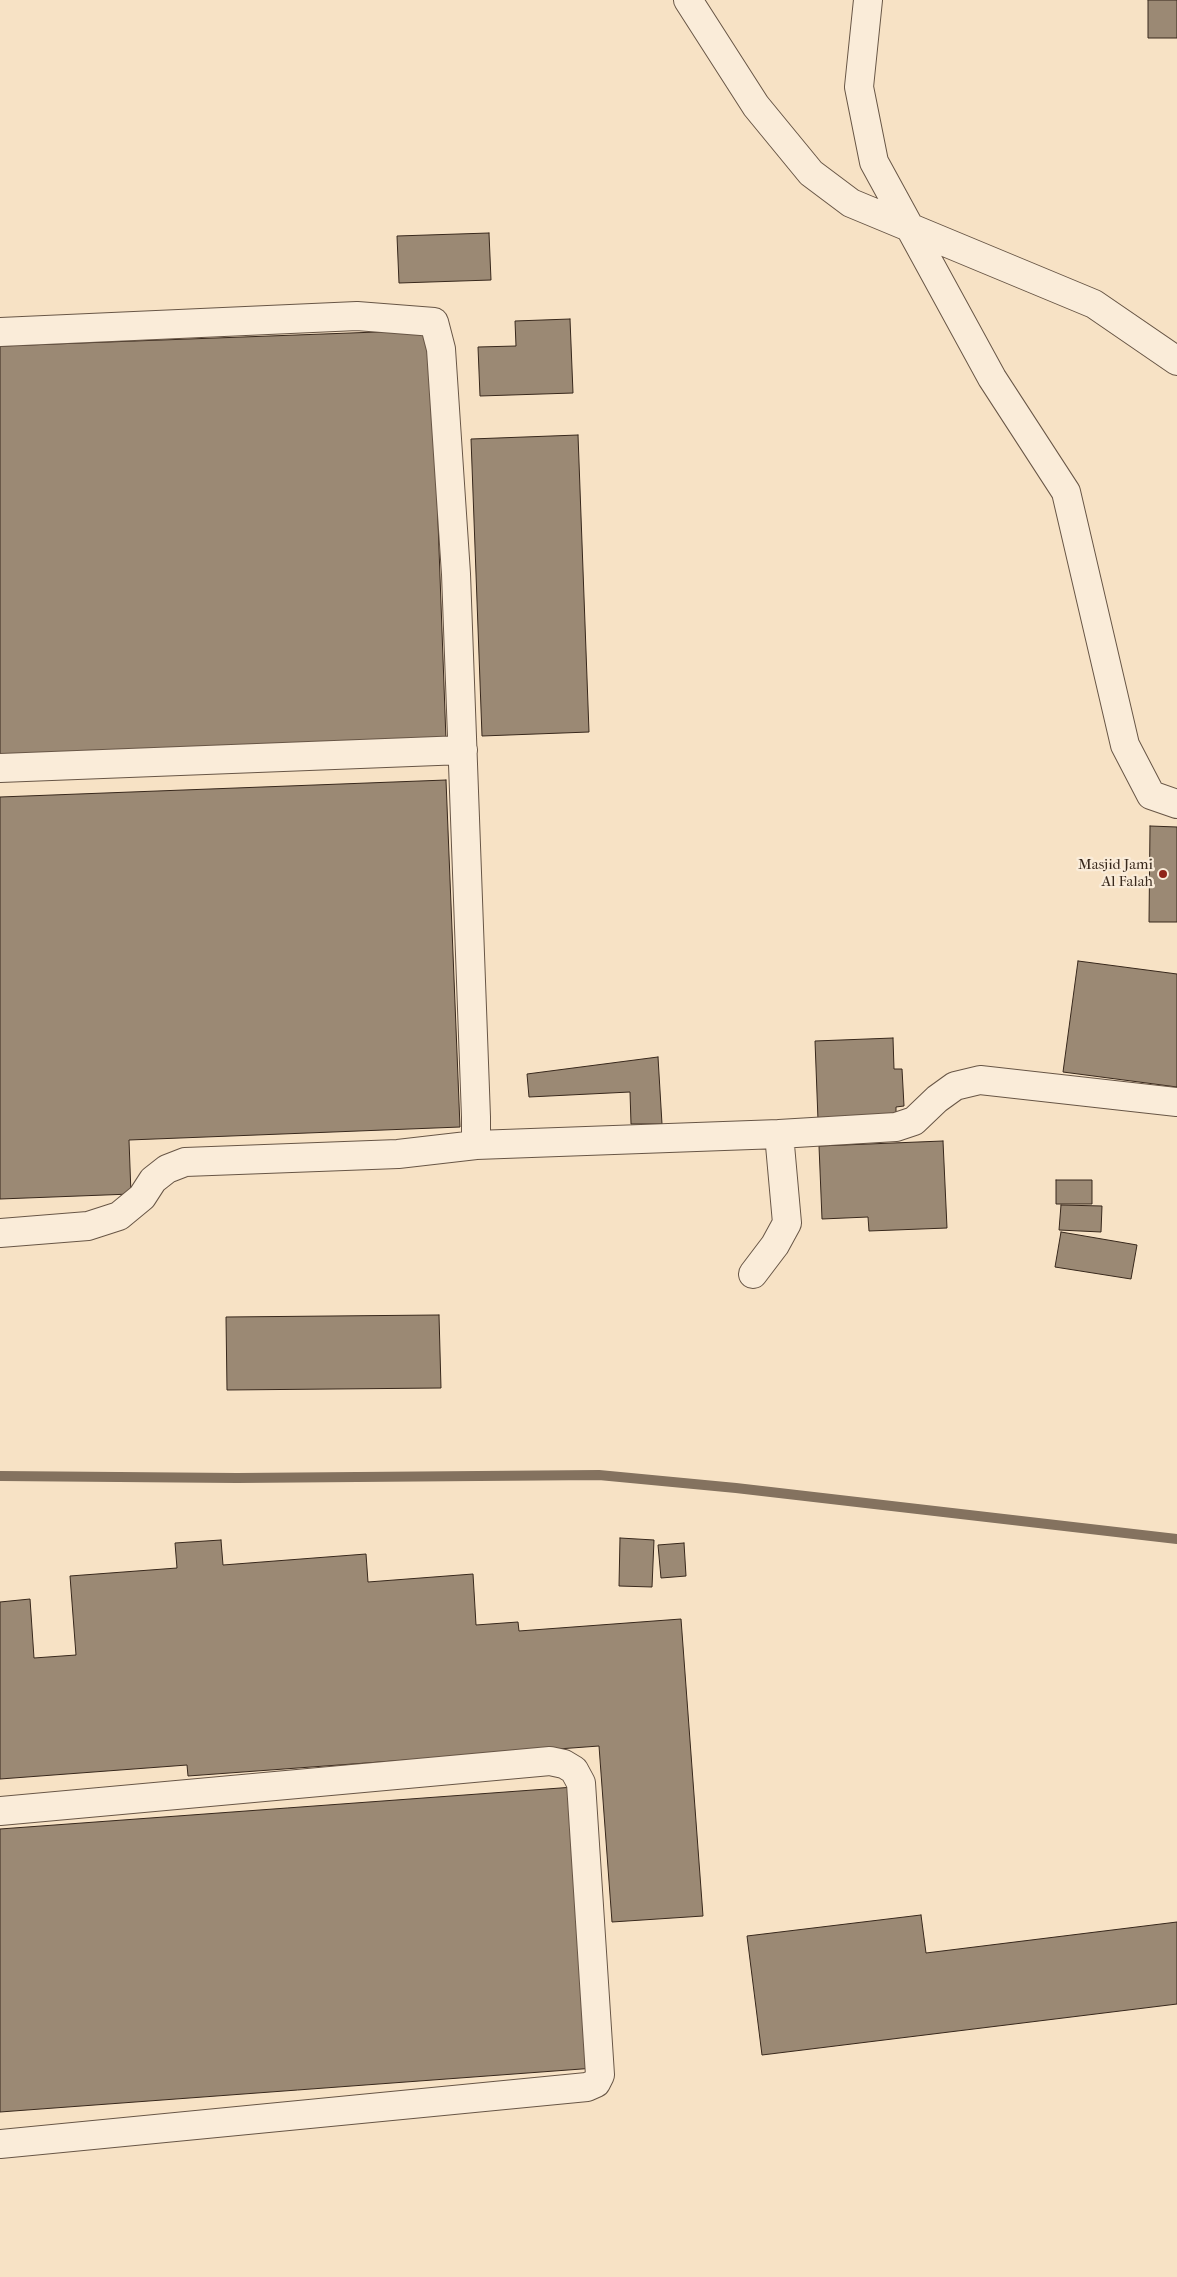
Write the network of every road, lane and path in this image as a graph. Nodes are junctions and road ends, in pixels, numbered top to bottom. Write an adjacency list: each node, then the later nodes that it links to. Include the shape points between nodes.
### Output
1 (688, 0): 3 (lane, via 756,106 810,173 851,203)
2 (868, 0): 3 (lane, via 859,87 874,162)
3 (911, 228): 5 (lane, via 1094,304); 8 (lane, via 992,378 1066,492 1125,745 1151,795)
4 (0, 332): 6 (lane, via 357,316 434,322 441,358 456,574)
5 (1177, 361)
6 (462, 750): 7 (lane); 11 (lane)
7 (0, 768)
8 (1177, 804)
9 (1177, 1102): 10 (lane, via 980,1080 955,1086 914,1121 896,1127)
10 (779, 1134): 11 (lane); 13 (lane, via 787,1223)
11 (476, 1144): 12 (lane, via 398,1154 185,1162 167,1169 153,1180 142,1197 119,1216 88,1226)
12 (0, 1233)
13 (753, 1274)
14 (0, 1811): 15 (lane, via 550,1761 564,1764 574,1770 581,1783 600,2075 596,2083 587,2088)
15 (0, 2144)

